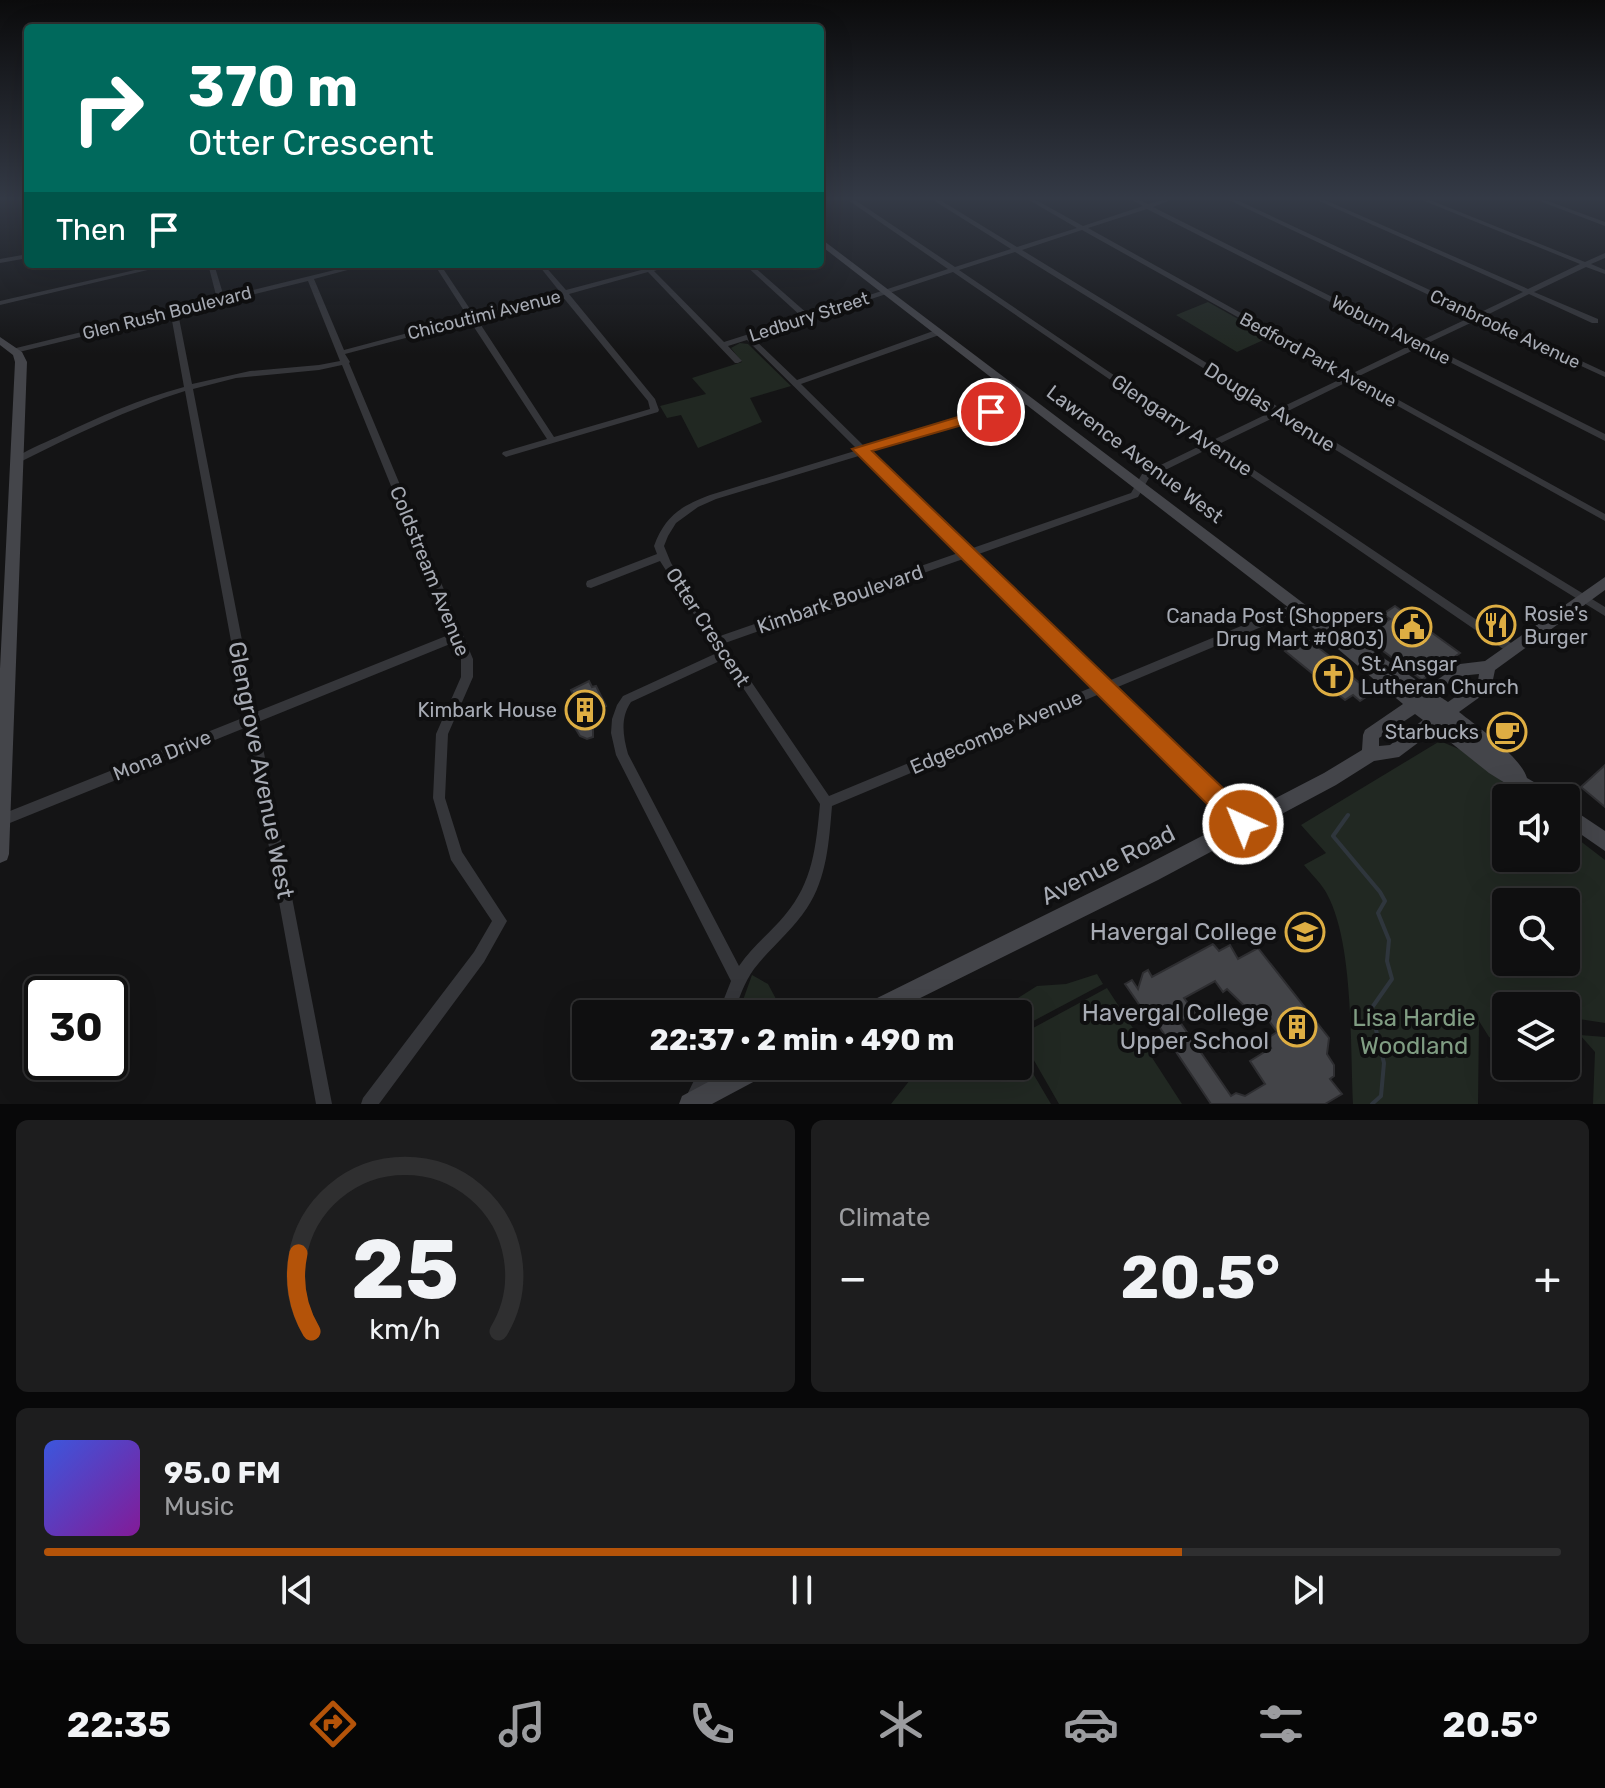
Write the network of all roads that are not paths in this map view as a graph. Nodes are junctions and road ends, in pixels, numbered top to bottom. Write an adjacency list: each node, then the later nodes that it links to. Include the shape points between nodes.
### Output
1 (834, 252): 27 (main road, Lawrence Avenue West)
2 (928, 252): 23 (street, Glengarry Avenue)
3 (1012, 252): 23 (street, Ledbury Street)
4 (1019, 252): 50 (street, Douglas Avenue)
5 (1124, 252): 46 (street, Bedford Park Avenue)
6 (1237, 252): 41 (street, Woburn Avenue)
7 (1342, 252): 33 (street, Cranbrooke Avenue)
8 (1437, 252): 28 (street)
9 (1554, 252): 13 (street)
10 (1605, 255): 13 (street, Kimbark Boulevard)
11 (24, 257): 12 (street)
12 (0, 261)
13 (1585, 264): 24 (street); 28 (street, Kimbark Boulevard)
14 (153, 268): 31 (street)
15 (212, 268): 30 (street)
16 (328, 268): 25 (street)
17 (351, 268): 25 (street, Glen Rush Boulevard)
18 (440, 268): 34 (street)
19 (544, 268): 29 (street)
20 (644, 268): 29 (street, Chicoutimi Avenue)
21 (648, 268): 40 (street)
22 (752, 268): 35 (street)
23 (954, 269): 27 (street, Ledbury Street); 53 (street, Glengarry Avenue)
24 (1605, 272)
25 (330, 273): 26 (street, Glen Rush Boulevard)
26 (310, 278): 30 (street, Glen Rush Boulevard); 43 (street, Coldstream Avenue)
27 (886, 292): 35 (street, Ledbury Street); 37 (main road, Lawrence Avenue West)
28 (1529, 292): 33 (street, Kimbark Boulevard); 36 (street)
29 (565, 294): 34 (street, Chicoutimi Avenue); 52 (street, via 655,410)
30 (221, 300): 32 (street, Glen Rush Boulevard)
31 (0, 303)
32 (174, 311): 42 (street, Glen Rush Boulevard); 48 (street, Glengrove Avenue West)
33 (1479, 316): 41 (street, Kimbark Boulevard); 45 (street, Cranbrooke Avenue)
34 (472, 317): 43 (street, Chicoutimi Avenue); 52 (street)
35 (807, 317): 38 (street, Ledbury Street)
36 (1595, 321)
37 (939, 332): 47 (street); 49 (main road, Lawrence Avenue West)
38 (748, 337): 40 (street, Ledbury Street); 47 (street)
39 (0, 340): 42 (main road)
40 (723, 345): 44 (street)
41 (1420, 345): 46 (street, Kimbark Boulevard); 51 (street, Woburn Avenue)
42 (15, 351): 56 (main road, via 21,362)
43 (344, 358): 48 (street, Chicoutimi Avenue); 66 (street, Coldstream Avenue)
44 (738, 361)
45 (1605, 375)
46 (1350, 379): 50 (street, Kimbark Boulevard); 58 (street, Bedford Park Avenue)
47 (796, 383): 54 (street)
48 (190, 386): 56 (street, Chicoutimi Avenue, via 107,415); 74 (street, Glengrove Avenue West)
49 (1029, 401): 54 (street, Otter Crescent); 57 (main road, Lawrence Avenue West)
50 (1280, 413): 53 (street, Kimbark Boulevard); 63 (street, Douglas Avenue)
51 (1605, 438)
52 (551, 439): 55 (street)
53 (1210, 445): 57 (street, Kimbark Boulevard, via 1145,476); 68 (street, Glengarry Avenue)
54 (860, 449): 59 (street); 60 (street, Otter Crescent, via 685,508 664,530 659,546)
55 (506, 454)
56 (17, 460): 78 (main road)
57 (1140, 485): 59 (street, Kimbark Boulevard, via 1135,495); 64 (main road, Lawrence Avenue West)
58 (1605, 518)
59 (967, 554): 67 (street, Kimbark Boulevard); 71 (street)
60 (663, 556): 62 (street); 67 (street, Otter Crescent)
61 (1605, 582): 63 (main road, Avenue Road)
62 (591, 584)
63 (1581, 600): 65 (street, Douglas Avenue); 68 (main road, Avenue Road)
64 (1298, 607): 71 (street, Edgecombe Avenue); 72 (main road, Lawrence Avenue West, via 1359,660)
65 (1605, 612)
66 (458, 636): 74 (street, Mona Drive); 90 (street, Coldstream Avenue, via 468,670 442,734 440,807 456,855 499,918 499,927)
67 (716, 642): 69 (street, Otter Crescent)
68 (1513, 650): 70 (main road, Avenue Road)
69 (725, 654): 77 (street, Otter Crescent); 83 (street, via 627,699 616,728 622,755)
70 (1488, 667): 72 (main road, Avenue Road, via 1466,669); 73 (main road, Avenue Road, via 1485,684)
71 (1106, 686): 77 (street, Edgecombe Avenue); 80 (street)
72 (1421, 701): 73 (main road, Lawrence Avenue West); 75 (main road, Avenue Road, via 1371,735)
73 (1440, 717): 75 (main road, Avenue Road, via 1393,752); 76 (main road, Lawrence Avenue West, via 1495,768)
74 (251, 719): 78 (street, Mona Drive); 89 (street, Glengrove Avenue West)
75 (1371, 754): 80 (main road, Avenue Road)
76 (1525, 784)
77 (826, 803): 83 (street, via 813,881 804,902)
78 (1, 821): 82 (main road)
79 (1580, 823): 81 (main road)
80 (1243, 824): 85 (main road, Avenue Road)
81 (1605, 842)
82 (0, 854)
83 (737, 978): 84 (street)
84 (730, 1000)
85 (894, 1000)
86 (703, 1080): 88 (street)
87 (734, 1080): 88 (main road)
88 (692, 1103)
89 (324, 1104)
90 (369, 1104)

